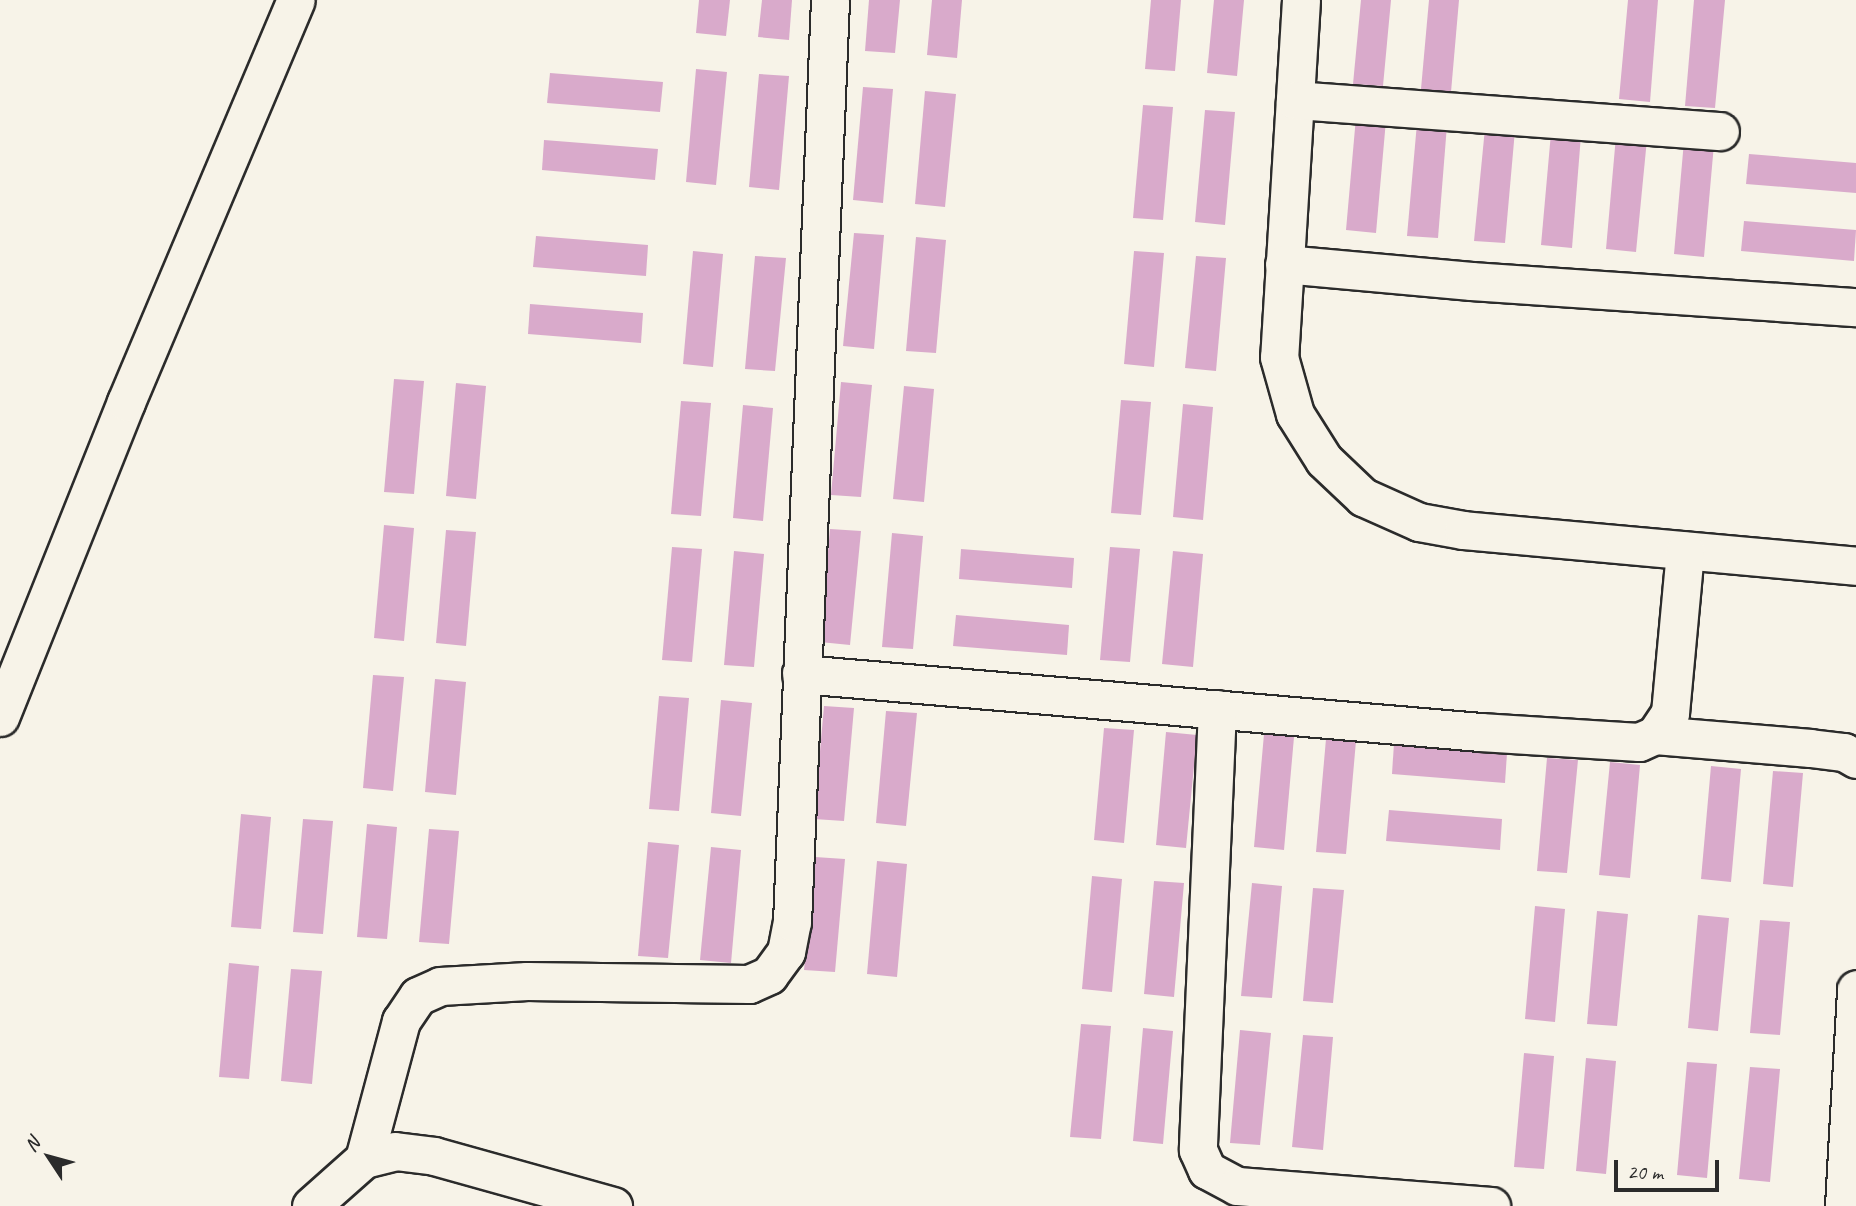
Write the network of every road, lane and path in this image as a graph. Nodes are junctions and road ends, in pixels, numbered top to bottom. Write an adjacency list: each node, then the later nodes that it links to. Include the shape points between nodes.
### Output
1 (296, 0): 12 (street, via 126,402)
2 (830, 0): 10 (street)
3 (1301, 0): 4 (street)
4 (1295, 100): 5 (street); 6 (street)
5 (1720, 131)
6 (1284, 264): 7 (street); 8 (street, via 1279,357 1295,414 1324,460 1363,497 1419,522 1463,530)
7 (1856, 307)
8 (1685, 551): 9 (street); 13 (street, via 1670,713)
9 (1856, 566)
10 (801, 674): 11 (street); 16 (street, via 792,922 786,952 769,975 749,984 527,981 440,986 418,996 401,1021)
11 (1217, 709): 13 (street, via 1612,742 1639,742); 19 (street, via 1198,1150 1207,1170 1237,1186)
12 (0, 717)
13 (1655, 734): 14 (street, via 1844,752)
14 (1856, 759)
15 (1856, 989): 20 (street)
16 (364, 1159): 17 (street); 18 (street, via 395,1151 434,1156)
17 (311, 1206)
18 (613, 1206)
19 (1491, 1206)
20 (1844, 1206)

